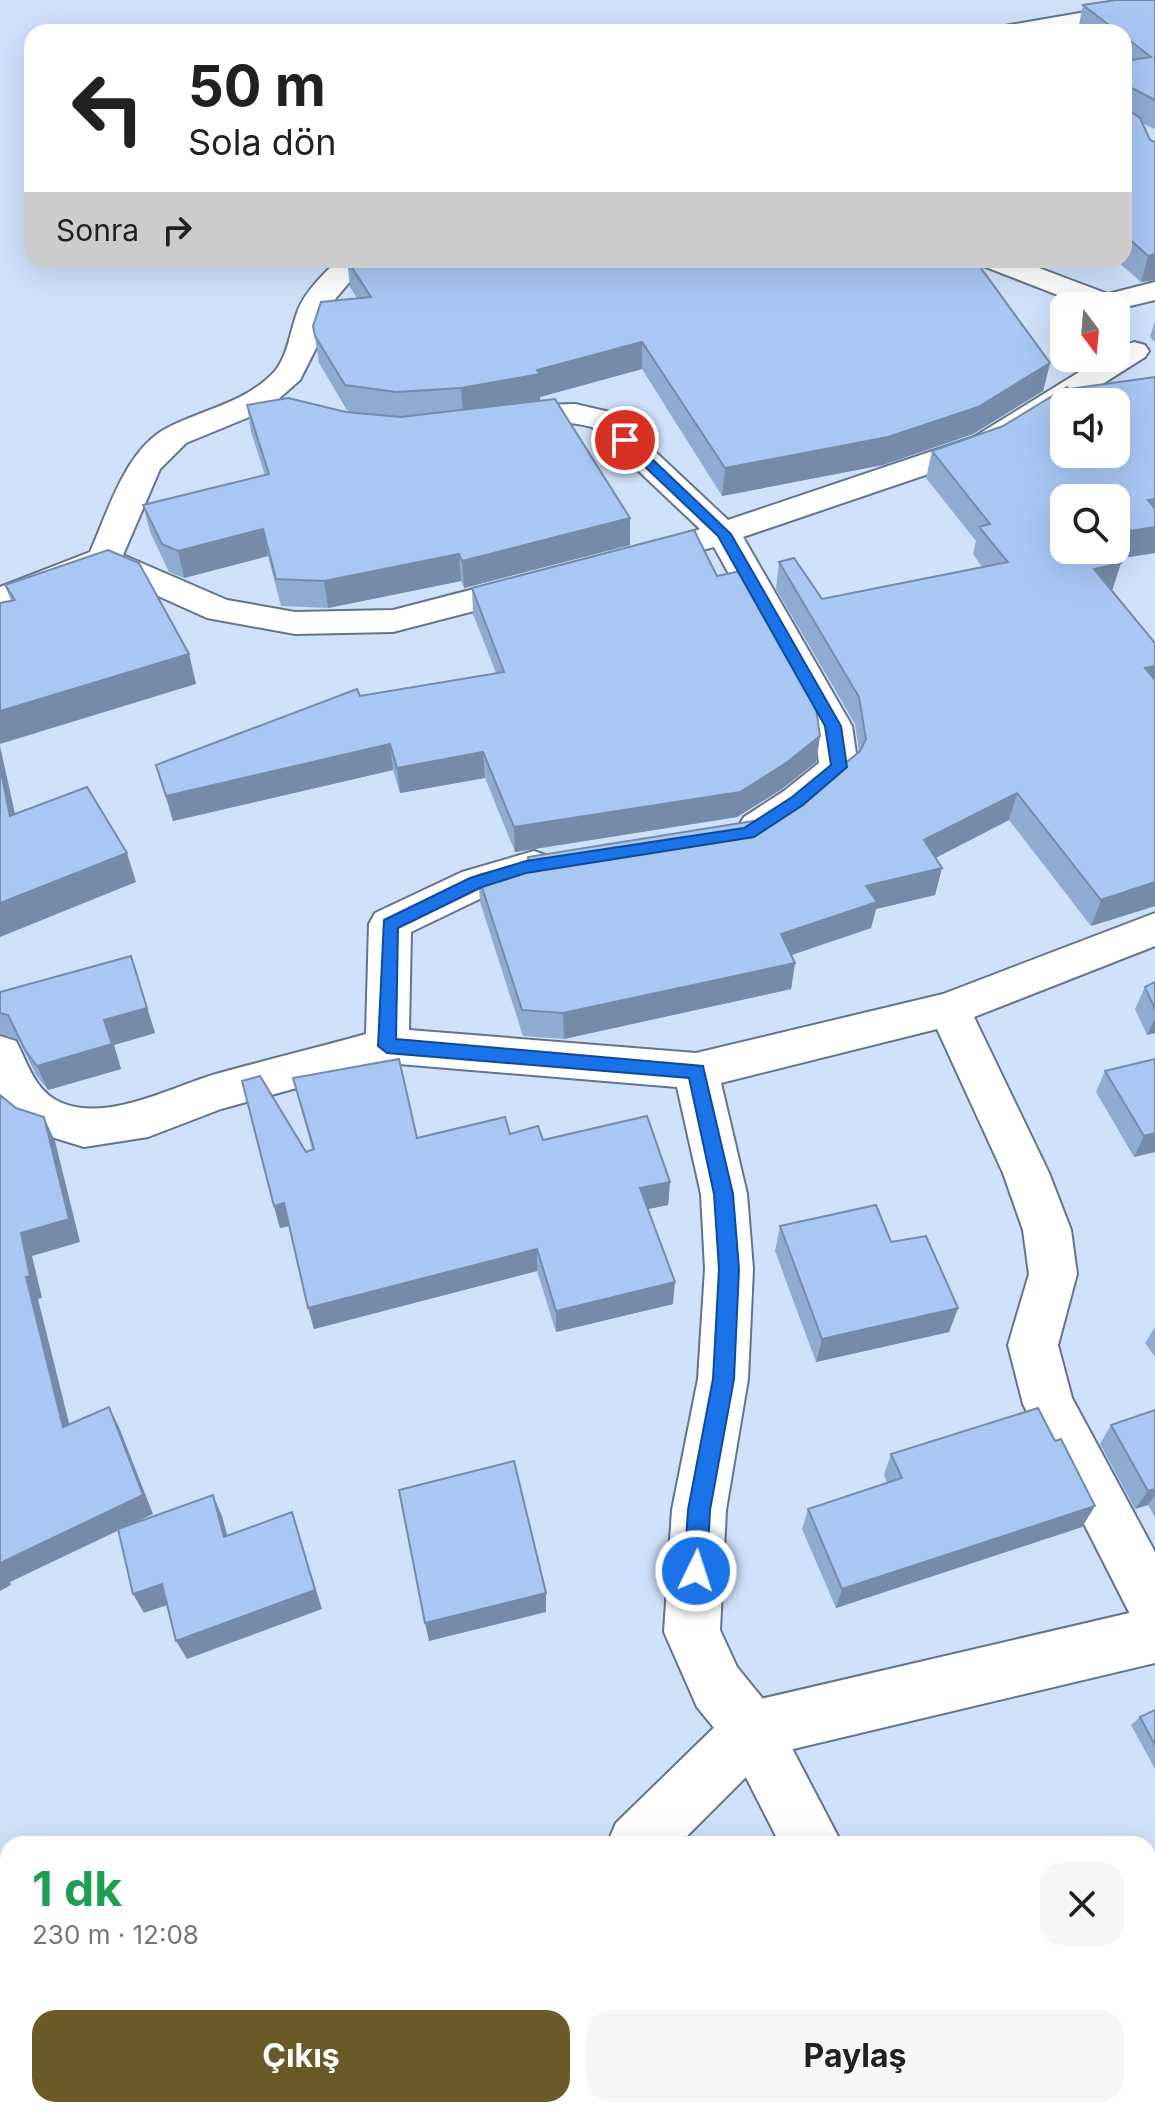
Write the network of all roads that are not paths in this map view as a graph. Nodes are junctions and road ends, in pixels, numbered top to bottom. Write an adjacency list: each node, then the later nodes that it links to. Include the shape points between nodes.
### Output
1 (1155, 3): 2 (street)
2 (1051, 24)
3 (346, 268): 10 (street, via 312,310 289,374)
4 (1014, 268): 6 (street)
5 (1155, 291): 7 (street)
6 (1076, 292)
7 (1130, 300)
8 (1130, 322): 9 (street)
9 (1144, 358): 13 (street, via 985,444)
10 (255, 403): 11 (street); 15 (street, via 175,436 146,465)
11 (296, 413)
12 (478, 425): 13 (street, via 537,414 575,413 603,420)
13 (724, 534): 14 (street); 18 (street, via 833,726 839,767 785,809 748,833)
14 (663, 550)
15 (104, 559): 16 (street, via 219,610 295,623 393,621); 17 (street)
16 (558, 578)
17 (0, 599)
18 (733, 836)
19 (570, 860): 22 (street, via 476,883 390,924)
20 (1155, 929): 21 (street)
21 (949, 1009): 24 (street); 25 (street, via 1047,1230 1053,1274 1033,1345 1048,1404)
22 (387, 1046): 23 (street, via 214,1093 148,1118 84,1128 45,1117 23,1099); 24 (street)
23 (0, 1053)
24 (696, 1071): 27 (street, via 724,1194 729,1269 723,1379 699,1510 692,1632 717,1687)
25 (1155, 1607)
26 (1155, 1635): 27 (street)
27 (752, 1730): 28 (street); 29 (street)
28 (645, 1836)
29 (808, 1836)

